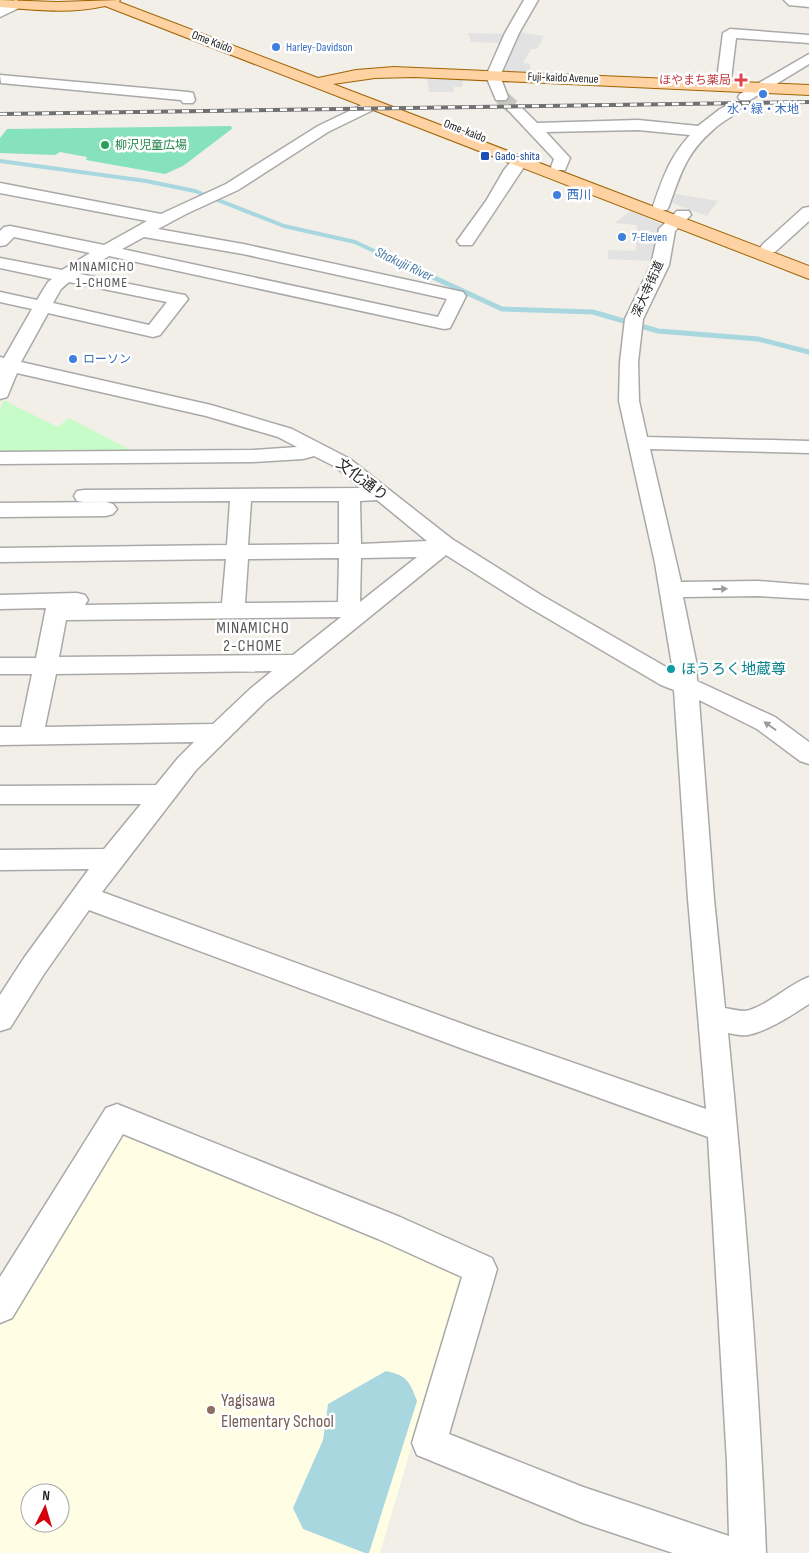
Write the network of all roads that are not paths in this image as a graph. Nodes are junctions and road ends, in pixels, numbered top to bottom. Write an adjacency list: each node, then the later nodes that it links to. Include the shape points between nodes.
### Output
1 (111, 0): 6 (main road, via 79,5); 14 (main road, Ome Kaido)
2 (531, 0): 13 (street)
3 (791, 0): 5 (street)
4 (0, 3): 6 (main road)
5 (809, 3)
6 (16, 4): 7 (street)
7 (0, 13)
8 (775, 24): 9 (street)
9 (809, 26)
10 (809, 39): 15 (street, via 730,33)
11 (809, 58): 18 (street)
12 (0, 75): 19 (street, via 188,96)
13 (493, 76): 14 (main road, Fuji-kaido Avenue, via 366,73); 15 (main road, Fuji-kaido Avenue); 17 (street)
14 (324, 81): 20 (main road, Ome-kaido); 25 (main road, Ome-kaido)
15 (723, 87): 18 (main road, Fuji-kaido Avenue)
16 (809, 90): 18 (main road, Fuji-kaido Avenue)
17 (501, 97)
18 (745, 97): 23 (street)
19 (188, 100)
20 (372, 105): 24 (main road, Ome-kaido); 30 (street, via 323,129 232,187)
21 (515, 109): 22 (street)
22 (532, 128): 23 (street, via 638,125); 25 (street, via 562,158)
23 (701, 131): 27 (street, via 677,164)
24 (520, 161): 29 (main road, Ome-kaido); 33 (street)
25 (559, 167): 27 (main road, Ome-kaido)
26 (0, 188): 30 (street)
27 (661, 206): 29 (main road, Ome-kaido)
28 (809, 212): 34 (street)
29 (678, 218): 34 (main road, Ome-kaido); 38 (main road, Ome-kaido); 44 (street, 深大寺街道, via 668,228 660,265 633,323 630,401)
30 (162, 219): 31 (street)
31 (139, 231): 35 (street); 35 (street, via 243,249 458,296 444,324 186,266)
32 (0, 241): 35 (street, via 10,231)
33 (466, 241)
34 (769, 248): 37 (main road, Ome-kaido)
35 (103, 251): 39 (street)
36 (0, 263): 39 (street)
37 (809, 263)
38 (809, 273)
39 (65, 276): 41 (street, via 54,286); 41 (street, via 179,299 152,331)
40 (0, 298): 41 (street)
41 (42, 307): 42 (street)
42 (5, 364): 43 (street); 46 (street, 文化通り, via 211,411 285,433)
43 (0, 393)
44 (638, 443): 45 (street); 58 (street, 深大寺街道)
45 (809, 447)
46 (315, 449): 47 (street, via 253,456); 49 (street, 文化通り, via 343,464)
47 (91, 457): 48 (street); 52 (street)
48 (0, 458)
49 (381, 494): 50 (street); 54 (street, 文化通り)
50 (349, 495): 51 (street); 55 (street)
51 (241, 502): 52 (street); 56 (street)
52 (83, 503): 53 (street)
53 (0, 510)
54 (444, 544): 55 (street, via 420,550); 63 (street, via 431,557); 67 (street, 文化通り, via 617,650)
55 (350, 550): 56 (street); 63 (street)
56 (237, 551): 57 (street); 61 (street)
57 (0, 555)
58 (671, 590): 59 (street, one-way to 59); 67 (street)
59 (809, 592)
60 (0, 602): 62 (street)
61 (234, 605): 62 (street); 63 (street)
62 (57, 607): 66 (street)
63 (354, 612): 64 (street)
64 (298, 663): 66 (street); 68 (street)
65 (0, 666): 66 (street)
66 (45, 666): 69 (street)
67 (686, 687): 71 (street, 文化通り, one-way to 67, via 766,723); 79 (street)
68 (226, 726): 69 (street); 72 (street)
69 (32, 727): 70 (street)
70 (0, 736)
71 (809, 755)
72 (162, 794): 73 (street); 74 (street)
73 (0, 795)
74 (111, 859): 75 (street); 76 (street)
75 (0, 860)
76 (84, 897): 78 (street); 80 (street)
77 (809, 989): 79 (street, via 747,1023)
78 (0, 1019)
79 (711, 1019): 80 (street)
80 (721, 1128): 84 (street, via 727,1178)
81 (10, 1271): 82 (street); 83 (street, via 118,1117 481,1269 429,1442 583,1505)
82 (0, 1307)
83 (727, 1553)
84 (748, 1553)

